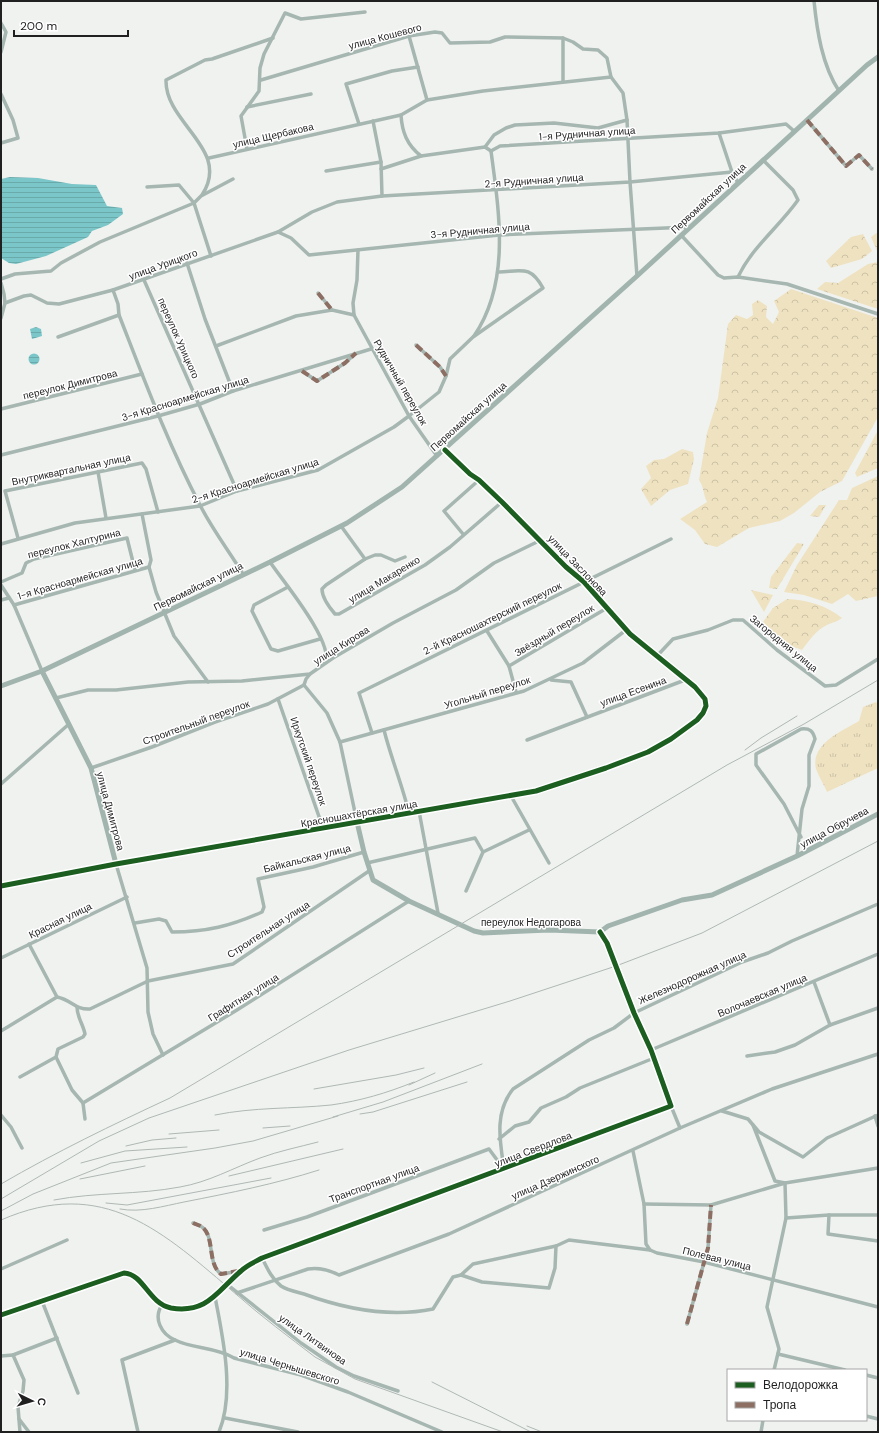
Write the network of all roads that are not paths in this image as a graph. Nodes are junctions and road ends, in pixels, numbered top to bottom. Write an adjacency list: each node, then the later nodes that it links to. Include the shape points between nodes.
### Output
1 (814, 1): 13 (street, via 816,25 826,62 831,79)
2 (365, 12): 5 (street, via 301,19 285,13)
3 (1, 23): 7 (street, via 6,32)
4 (409, 36): 6 (street, улица Кошевого, via 435,32 442,33 450,43 472,44 505,37); 9 (street); 11 (street, улица Кошевого)
5 (273, 38): 11 (street, via 260,68); 31 (street, via 205,60 166,80 170,100)
6 (563, 38): 10 (street, улица Кошевого, via 583,49 598,50 606,58); 12 (street)
7 (1, 52)
8 (878, 57): 13 (street, Первомайская улица)
9 (418, 67): 16 (street); 22 (street, via 392,71 346,84)
10 (611, 77): 12 (street, улица Щербакова); 19 (street, via 623,93)
11 (261, 80): 17 (street, via 259,91)
12 (563, 82): 16 (street, улица Щербакова)
13 (839, 90): 20 (street, Первомайская улица)
14 (311, 94): 17 (street)
15 (1, 95): 26 (street, via 18,138)
16 (427, 100): 18 (street, улица Щербакова)
17 (246, 107): 28 (street, via 241,116)
18 (401, 115): 21 (street, улица Щербакова); 30 (street, via 404,136 411,149)
19 (627, 120): 25 (street); 27 (street, via 598,128 554,123 515,125 494,135)
20 (807, 120): 23 (street, Первомайская улица); 35 (street, via 846,166 859,155)
21 (374, 121): 22 (street, улица Щербакова); 33 (street)
22 (359, 124): 28 (street, улица Щербакова)
23 (794, 131): 24 (street, 1-я Рудничная улица, via 786,124); 32 (street, Первомайская улица)
24 (719, 133): 25 (street, 1-я Рудничная улица); 37 (street)
25 (627, 139): 29 (street, 1-я Рудничная улица, via 500,146); 39 (street)
26 (1, 143)
27 (485, 147): 29 (street); 30 (street)
28 (247, 149): 31 (street, улица Щербакова)
29 (491, 151): 42 (street)
30 (421, 156): 34 (street)
31 (209, 158): 43 (street, via 209,184)
32 (763, 160): 40 (street, Первомайская улица); 57 (street, via 793,190 798,200 786,218 744,265)
33 (381, 162): 34 (street); 36 (street)
34 (381, 169): 44 (street)
35 (872, 169)
36 (326, 171)
37 (732, 172): 39 (street, 2-я Рудничная улица); 40 (street)
38 (233, 179): 43 (street)
39 (630, 182): 42 (street, 2-я Рудничная улица); 48 (street)
40 (738, 183): 47 (street, Первомайская улица)
41 (147, 188): 46 (street, via 179,185)
42 (496, 190): 44 (street, 2-я Рудничная улица); 50 (street)
43 (201, 196): 46 (street)
44 (382, 196): 45 (street, 2-я Рудничная улица)
45 (336, 202): 49 (street, улица Урицкого, via 312,212)
46 (194, 203): 53 (street); 58 (street, via 100,242 51,271 15,274)
47 (690, 227): 48 (street, 3-я Рудничная улица); 51 (street, Первомайская улица)
48 (634, 229): 50 (street, 3-я Рудничная улица); 56 (street)
49 (278, 232): 52 (street, 3-я Рудничная улица, via 291,238 309,255); 53 (street, улица Урицкого)
50 (499, 235): 52 (street, 3-я Рудничная улица); 55 (street)
51 (681, 235): 56 (street, Первомайская улица); 57 (street, via 718,275 724,278)
52 (358, 250): 67 (street, Рудничный переулок)
53 (211, 256): 54 (street, улица Урицкого)
54 (187, 263): 59 (street, улица Урицкого); 72 (street)
55 (499, 272): 70 (street, via 484,321); 70 (street, 2-я Красноармейская улица, via 528,271 536,276 543,288)
56 (637, 276): 83 (street, Первомайская улица)
57 (738, 277): 65 (street, via 787,284)
58 (1, 279)
59 (144, 280): 61 (street, улица Урицкого); 79 (street, переулок Урицкого)
60 (1, 285): 63 (street)
61 (113, 290): 63 (street, улица Урицкого, via 59,304 47,303 31,296); 66 (street)
62 (318, 293): 64 (street)
63 (4, 303): 68 (street)
64 (332, 310): 67 (street); 72 (street, via 290,318)
65 (878, 314)
66 (119, 315): 69 (street); 76 (street)
67 (354, 315): 73 (street, Рудничный переулок)
68 (1, 318)
69 (58, 337)
70 (473, 337): 77 (street, 2-я Красноармейская улица, via 450,359)
71 (416, 345): 77 (street)
72 (216, 346): 78 (street)
73 (371, 349): 74 (street, 3-я Красноармейская улица); 82 (street, Рудничный переулок)
74 (356, 353): 75 (street, 3-я Красноармейская улица); 75 (street, via 318,381)
75 (302, 371): 78 (street, 3-я Красноармейская улица)
76 (142, 374): 80 (street, переулок Димитрова); 81 (street)
77 (446, 376): 82 (street, 2-я Красноармейская улица, via 439,392)
78 (234, 391): 79 (street, 3-я Красноармейская улица)
79 (200, 404): 81 (street, 3-я Красноармейская улица); 88 (street, переулок Урицкого)
80 (1, 409)
81 (158, 416): 84 (street, 3-я Красноармейская улица); 90 (street)
82 (409, 416): 85 (street, Рудничный переулок); 88 (street, 2-я Красноармейская улица, via 318,470)
83 (445, 450): 85 (street, Первомайская улица); 87 (street, улица Заслонова)
84 (1, 455)
85 (437, 456): 94 (street, Первомайская улица, via 402,487)
86 (98, 472): 91 (street, Внутриквартальная улица, via 142,463); 93 (street); 96 (street, Внутриквартальная улица, via 5,491)
87 (479, 480): 89 (street, улица Заслонова); 95 (street, via 444,511)
88 (237, 491): 90 (street, 2-я Красноармейская улица)
89 (502, 502): 95 (street, улица Макаренко); 98 (street, улица Заслонова)
90 (200, 506): 91 (street, 2-я Красноармейская улица); 105 (street)
91 (158, 512): 92 (street, 2-я Красноармейская улица)
92 (142, 514): 93 (street, 2-я Красноармейская улица); 103 (street, via 151,560)
93 (106, 518): 96 (street, 2-я Красноармейская улица)
94 (342, 526): 101 (street); 102 (street, Первомайская улица)
95 (463, 534): 101 (street, улица Макаренко, via 450,547 425,564 357,605 334,614 322,594 322,589)
96 (18, 538): 99 (street, 2-я Красноармейская улица)
97 (671, 539): 107 (street, 2-й Красношахтерский переулок)
98 (541, 540): 107 (street, улица Заслонова); 120 (street, улица Кирова, via 494,563 456,590 393,623)
99 (1, 544)
100 (405, 558): 101 (street, улица Макаренко, via 395,561 381,555)
101 (365, 559)
102 (270, 562): 105 (street, Первомайская улица); 109 (street)
103 (149, 567): 104 (street, 1-я Красноармейская улица); 114 (street)
104 (135, 570): 106 (street, переулок Халтурина, via 127,538 34,559 26,563 22,573); 112 (street, 1-я Красноармейская улица)
105 (243, 574): 114 (street, Первомайская улица)
106 (1, 582)
107 (584, 582): 113 (street, улица Заслонова); 116 (street, 2-й Красношахтерский переулок)
108 (1, 585): 110 (street, улица Димитрова)
109 (288, 587): 117 (street, via 311,620); 117 (street, via 254,605 252,611 271,649 278,651)
110 (9, 598): 111 (street); 112 (street, улица Димитрова)
111 (1, 600)
112 (14, 605): 122 (street, улица Димитрова)
113 (607, 608): 115 (street, улица Заслонова); 121 (street, Звёздный переулок)
114 (163, 613): 122 (street, Первомайская улица); 126 (street, via 182,650)
115 (626, 630): 118 (street, улица Заслонова); 124 (street, Угольный переулок, via 583,663)
116 (487, 631): 121 (street); 136 (street, 2-й Красношахтерский переулок, via 359,693)
117 (320, 639): 120 (street, via 327,654)
118 (656, 657): 119 (street, Загородняя улица, via 673,640 733,620 743,620 777,650 825,686 836,685); 125 (street, улица Заслонова)
119 (878, 659)
120 (324, 665): 123 (street, улица Кирова)
121 (509, 666): 129 (street)
122 (42, 671): 128 (street, Первомайская улица); 130 (street, улица Димитрова)
123 (310, 674): 126 (street, улица Кирова, via 242,682); 127 (street)
124 (550, 680): 129 (street, Угольный переулок); 133 (street, via 571,682)
125 (685, 680): 132 (street, улица Заслонова, via 695,687 705,700); 133 (street, улица Есенина)
126 (208, 682): 130 (street, улица Кирова, via 88,690)
127 (304, 685): 131 (street, Строительный переулок); 138 (street, переулок Недогарова, via 327,713)
128 (1, 686)
129 (516, 692): 135 (street, Угольный переулок)
130 (56, 698): 134 (street, улица Димитрова)
131 (278, 699): 139 (street, Строительный переулок); 146 (street, Иркутский переулок)
132 (703, 713): 141 (street, Красношахтёрская улица, via 671,739 648,752 536,791)
133 (586, 717): 137 (street)
134 (69, 724): 139 (street, улица Димитрова); 140 (street)
135 (384, 730): 136 (street, Угольный переулок); 143 (street)
136 (372, 733): 138 (street, Угольный переулок)
137 (527, 740)
138 (340, 742): 145 (street, переулок Недогарова)
139 (91, 768): 155 (street, улица Димитрова)
140 (1, 784)
141 (511, 796): 142 (street, Красношахтёрская улица); 147 (street)
142 (419, 811): 143 (street, Красношахтёрская улица); 149 (street)
143 (409, 813): 145 (street, Красношахтёрская улица)
144 (878, 814): 152 (street, улица Обручева)
145 (357, 822): 146 (street, Красношахтёрская улица); 150 (street, переулок Недогарова)
146 (323, 828): 155 (street, Красношахтёрская улица)
147 (529, 830): 151 (street); 154 (street)
148 (800, 837): 148 (street, via 784,804 756,765 756,754 801,729 808,728 813,731 816,739 808,755 809,786 802,809); 152 (street)
149 (425, 848): 151 (street, via 475,838); 153 (street); 162 (street)
150 (364, 852): 153 (street, переулок Недогарова); 163 (street, Байкальская улица, via 258,879 264,907 262,912 228,926 172,932 166,921 159,919)
151 (483, 852): 158 (street)
152 (797, 856): 164 (street, via 712,894 676,902 608,926)
153 (367, 863): 156 (street, переулок Недогарова)
154 (549, 863)
155 (116, 864): 157 (street, Красношахтёрская улица); 159 (street, улица Димитрова)
156 (369, 871): 160 (street, переулок Недогарова, via 373,880); 168 (street, Строительная улица, via 233,964)
157 (1, 886)
158 (466, 890)
159 (127, 896): 163 (street, улица Димитрова); 165 (street, Красная улица)
160 (409, 901): 162 (street, переулок Недогарова); 178 (street, Графитная улица)
161 (878, 904): 173 (street, Железнодорожная улица, via 768,954 742,962)
162 (438, 913): 164 (street, переулок Недогарова, via 483,933 549,930)
163 (135, 923): 168 (street, улица Димитрова)
164 (600, 932): 173 (street, via 607,943)
165 (29, 944): 167 (street, Красная улица); 170 (street)
166 (878, 954): 169 (street, Волочаевская улица)
167 (1, 958)
168 (148, 981): 171 (street, Строительная улица, via 90,1009 83,1010); 178 (street, улица Димитрова, via 148,1012 153,1034)
169 (814, 982): 174 (street); 176 (street, Волочаевская улица)
170 (57, 997): 171 (street, via 67,999); 175 (street)
171 (77, 1007): 180 (street, via 77,1015 85,1034 58,1049)
172 (878, 1008): 174 (street)
173 (634, 1012): 176 (street); 192 (street, Железнодорожная улица, via 614,1028 589,1040 512,1088 506,1098)
174 (830, 1025): 179 (street, via 795,1045 774,1052)
175 (1, 1031)
176 (652, 1050): 181 (street)
177 (878, 1054): 185 (street, улица Дзержинского, via 772,1088)
178 (163, 1055): 183 (street, Графитная улица)
179 (747, 1056)
180 (56, 1057): 182 (street); 183 (street, via 72,1090)
181 (654, 1058): 184 (street); 192 (street, via 580,1088 541,1108 529,1122 516,1126)
182 (20, 1077)
183 (83, 1103): 188 (street)
184 (671, 1106): 191 (street); 196 (street, улица Свердлова)
185 (722, 1111): 189 (street, via 748,1119); 191 (street, улица Дзержинского)
186 (1, 1115): 193 (street)
187 (876, 1116): 189 (street, via 827,1138 803,1157 759,1132); 190 (street)
188 (85, 1119)
189 (753, 1125): 197 (street, via 775,1181)
190 (878, 1126)
191 (680, 1128): 194 (street, улица Дзержинского)
192 (499, 1139): 196 (street, Железнодорожная улица)
193 (22, 1148)
194 (632, 1151): 198 (street); 214 (street, улица Дзержинского, via 449,1234 339,1275 316,1268)
195 (878, 1168): 197 (street)
196 (504, 1169): 204 (street, Транспортная улица, via 489,1149 307,1217); 209 (street, улица Свердлова)
197 (785, 1183): 199 (street); 202 (street)
198 (644, 1204): 199 (street); 208 (street, via 646,1244)
199 (711, 1205): 210 (street, via 708,1248)
200 (829, 1215): 201 (street); 202 (street); 206 (street, via 828,1234)
201 (878, 1215)
202 (786, 1218): 215 (street)
203 (193, 1223): 212 (street, via 202,1227 206,1233 215,1270 221,1274)
204 (264, 1230)
205 (67, 1240): 211 (street)
206 (878, 1241)
207 (556, 1246): 208 (street, Полевая улица, via 569,1240); 213 (street, Полевая улица, via 473,1264); 213 (street, via 555,1268 549,1288 482,1282)
208 (650, 1250): 210 (street, Полевая улица)
209 (262, 1258): 212 (street, улица Свердлова); 214 (street)
210 (704, 1262): 215 (street, Полевая улица); 223 (street)
211 (1, 1269)
212 (241, 1271): 216 (street, улица Свердлова)
213 (461, 1275): 214 (street, via 453,1277 433,1309 407,1313 374,1312 332,1305 282,1286)
214 (275, 1279): 217 (street, улица Дзержинского)
215 (773, 1281): 221 (street, Полевая улица); 227 (street, via 767,1307 779,1349)
216 (228, 1285): 217 (street, улица Литвинова); 218 (street, улица Свердлова)
217 (237, 1293): 234 (street, улица Литвинова, via 300,1343 336,1367 354,1376)
218 (215, 1297): 220 (street, улица Свердлова, via 198,1306 182,1308); 226 (street)
219 (42, 1301): 220 (street, via 124,1273 131,1273); 222 (street); 224 (street)
220 (162, 1305): 225 (street, улица Чернышевского, via 158,1310 158,1322 166,1335)
221 (878, 1307)
222 (1, 1315)
223 (687, 1324)
224 (57, 1338): 228 (street); 235 (street)
225 (175, 1340): 226 (street, улица Чернышевского); 243 (street, via 122,1360)
226 (225, 1353): 238 (street); 246 (street, улица Чернышевского, via 234,1358 301,1375 348,1392)
227 (778, 1354): 230 (street); 231 (street)
228 (13, 1355): 229 (street); 237 (street, via 24,1380)
229 (1, 1356)
230 (774, 1369)
231 (840, 1369)
232 (867, 1375): 233 (street)
233 (878, 1378)
234 (398, 1390)
235 (78, 1393)
236 (867, 1416): 239 (street)
237 (18, 1417): 241 (street); 242 (street)
238 (225, 1418): 244 (street); 245 (street)
239 (878, 1419)
240 (763, 1421): 247 (street)
241 (20, 1432)
242 (29, 1432)
243 (138, 1432)
244 (219, 1432)
245 (298, 1432)
246 (442, 1432)
247 (761, 1432)

